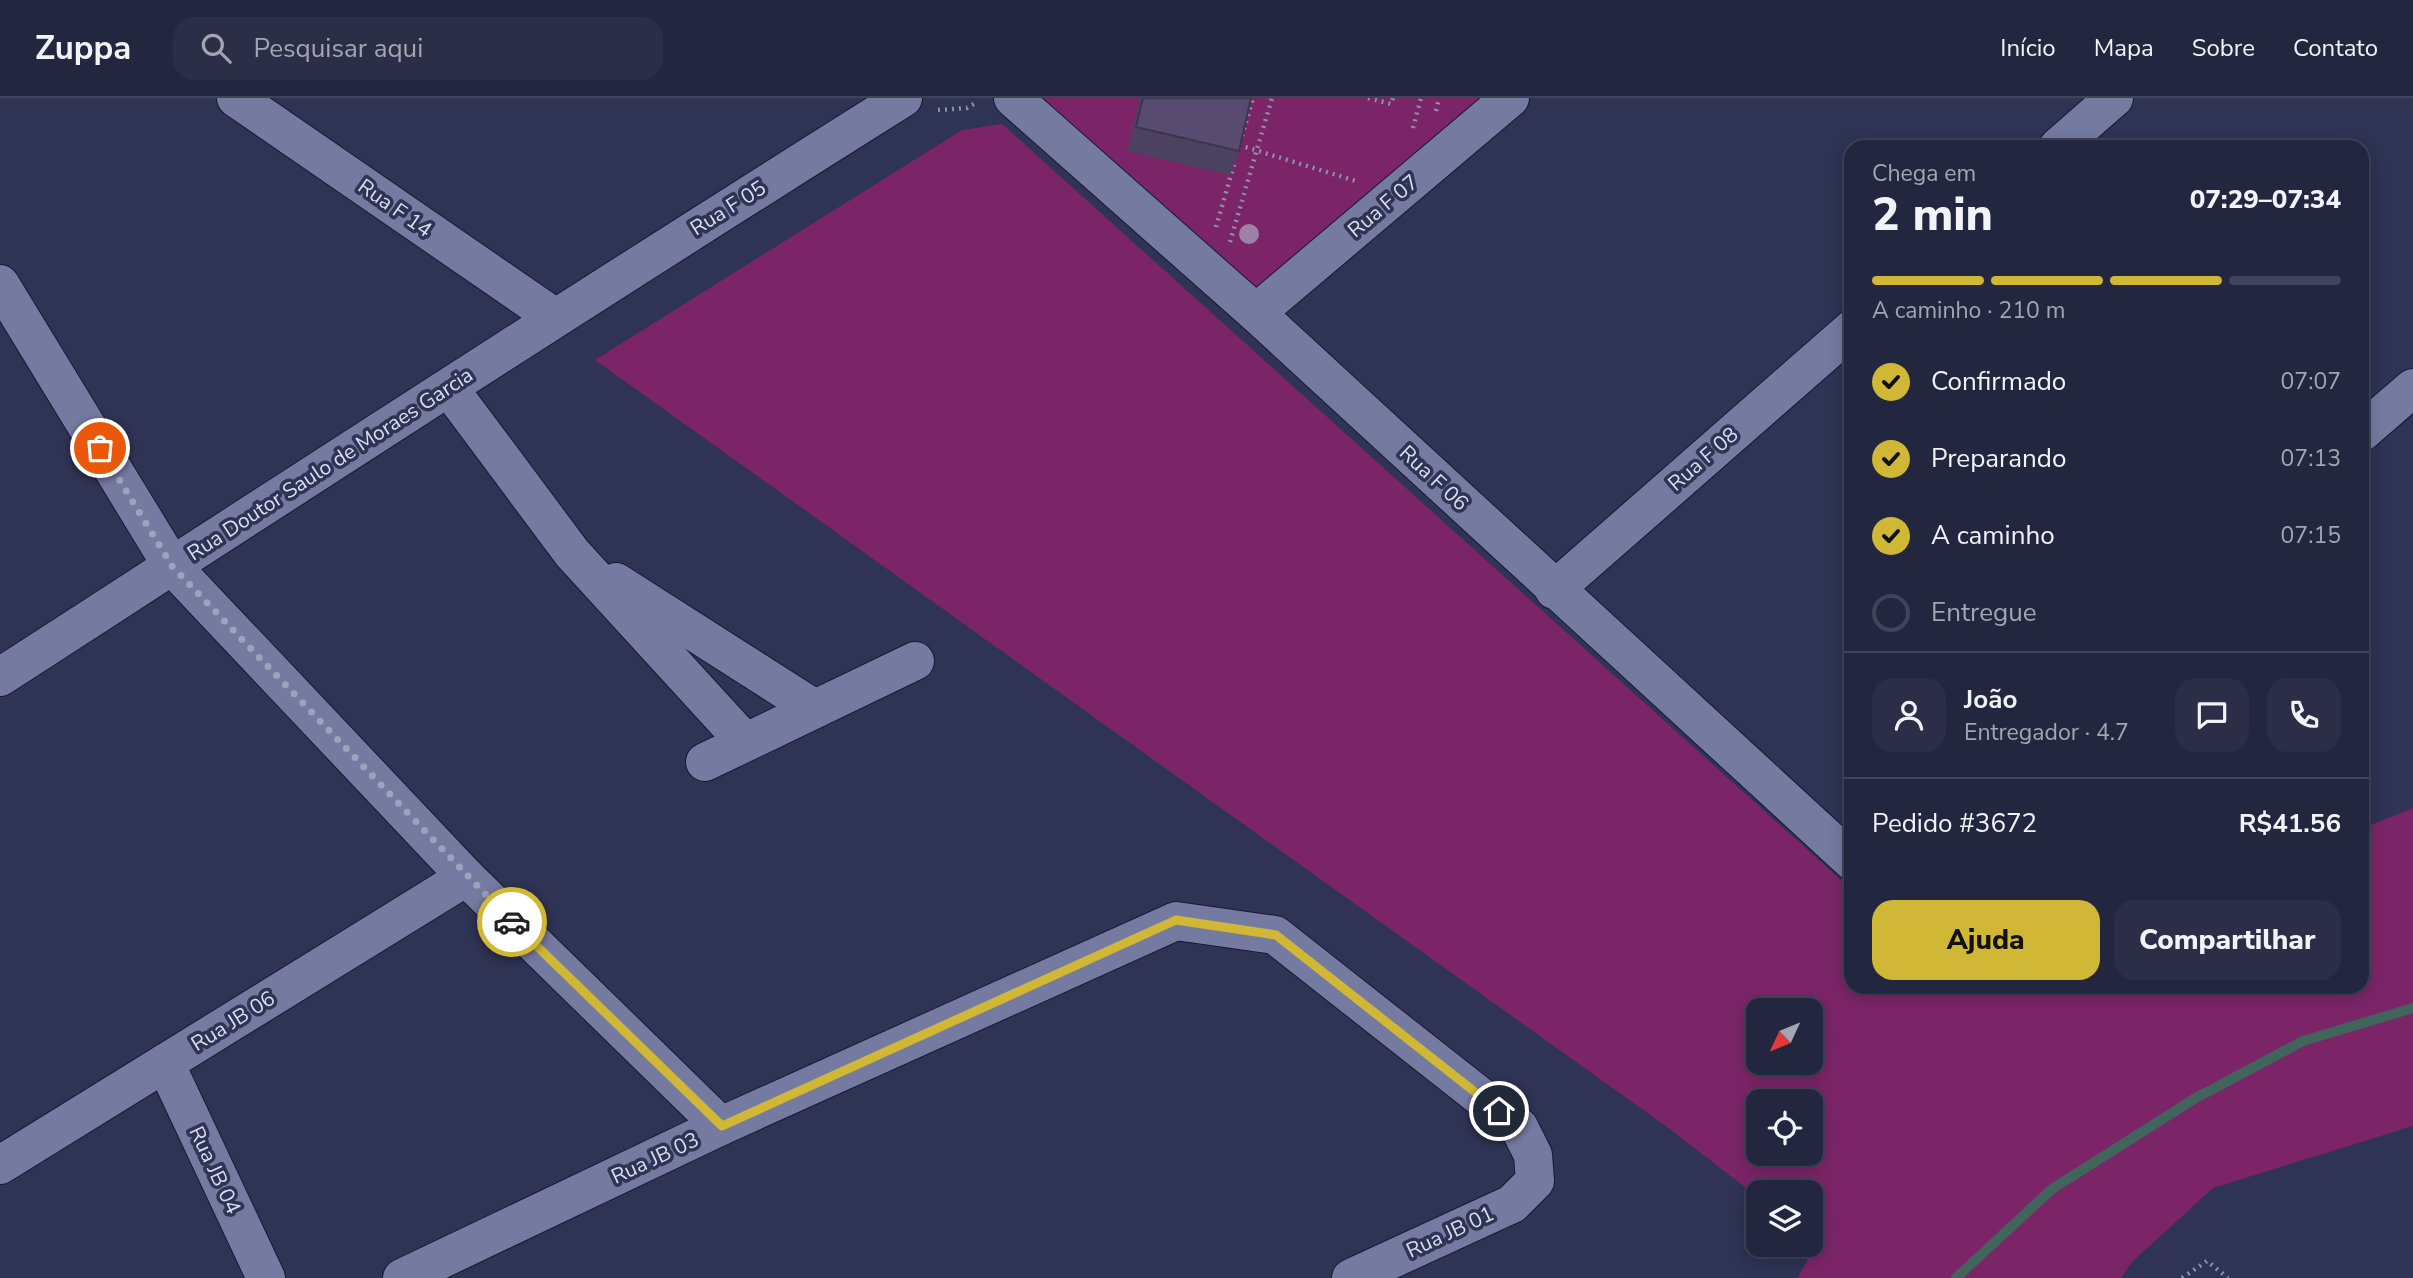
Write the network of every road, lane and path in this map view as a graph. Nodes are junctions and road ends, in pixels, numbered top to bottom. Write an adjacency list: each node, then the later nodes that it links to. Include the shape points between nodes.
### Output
1 (236, 98): 22 (street, Rua F 14)
2 (903, 98): 22 (street, Rua F 05)
3 (1013, 98): 21 (street, Rua F 06)
4 (1253, 98): 15 (path)
5 (1272, 98): 16 (path)
6 (1368, 98): 7 (path, via 1391,104)
7 (1392, 98)
8 (1421, 98): 13 (path)
9 (1510, 98): 21 (street, Rua F 07)
10 (2114, 98): 14 (street)
11 (1442, 112): 12 (path)
12 (1434, 119)
13 (1411, 139)
14 (2066, 140)
15 (1240, 145): 16 (path); 18 (path)
16 (1256, 150): 17 (path, via 1359,182); 19 (path)
17 (1349, 190)
18 (1213, 235)
19 (1228, 249)
20 (0, 284): 28 (street)
21 (1256, 313): 29 (street, Rua F 06)
22 (554, 317): 24 (street, Rua Doutor Saulo de Moraes Garcia)
23 (1844, 336): 29 (street, Rua F 08)
24 (449, 388): 27 (street); 28 (street, Rua Doutor Saulo de Moraes Garcia)
25 (2413, 388): 26 (street)
26 (2369, 426)
27 (572, 553): 32 (street); 33 (street)
28 (172, 566): 31 (street, Rua Doutor Saulo de Moraes Garcia); 36 (street)
29 (1554, 590): 35 (street, Rua F 06)
30 (915, 662): 32 (street)
31 (0, 677)
32 (815, 709): 33 (street)
33 (745, 742): 34 (street)
34 (705, 762)
35 (1844, 853)
36 (466, 877): 37 (street, Rua JB 06); 38 (street)
37 (165, 1063): 39 (street, Rua JB 06); 41 (street, Rua JB 04)
38 (722, 1126): 40 (street, Rua JB 03, via 1176,920 1276,935 1519,1127 1533,1155 1535,1181); 42 (street, Rua JB 03)
39 (0, 1164)
40 (1512, 1204): 43 (street, Rua JB 01)
41 (266, 1278)
42 (402, 1278)
43 (1351, 1278)
44 (2182, 1278): 45 (path, via 2207,1261)
45 (2228, 1278)

